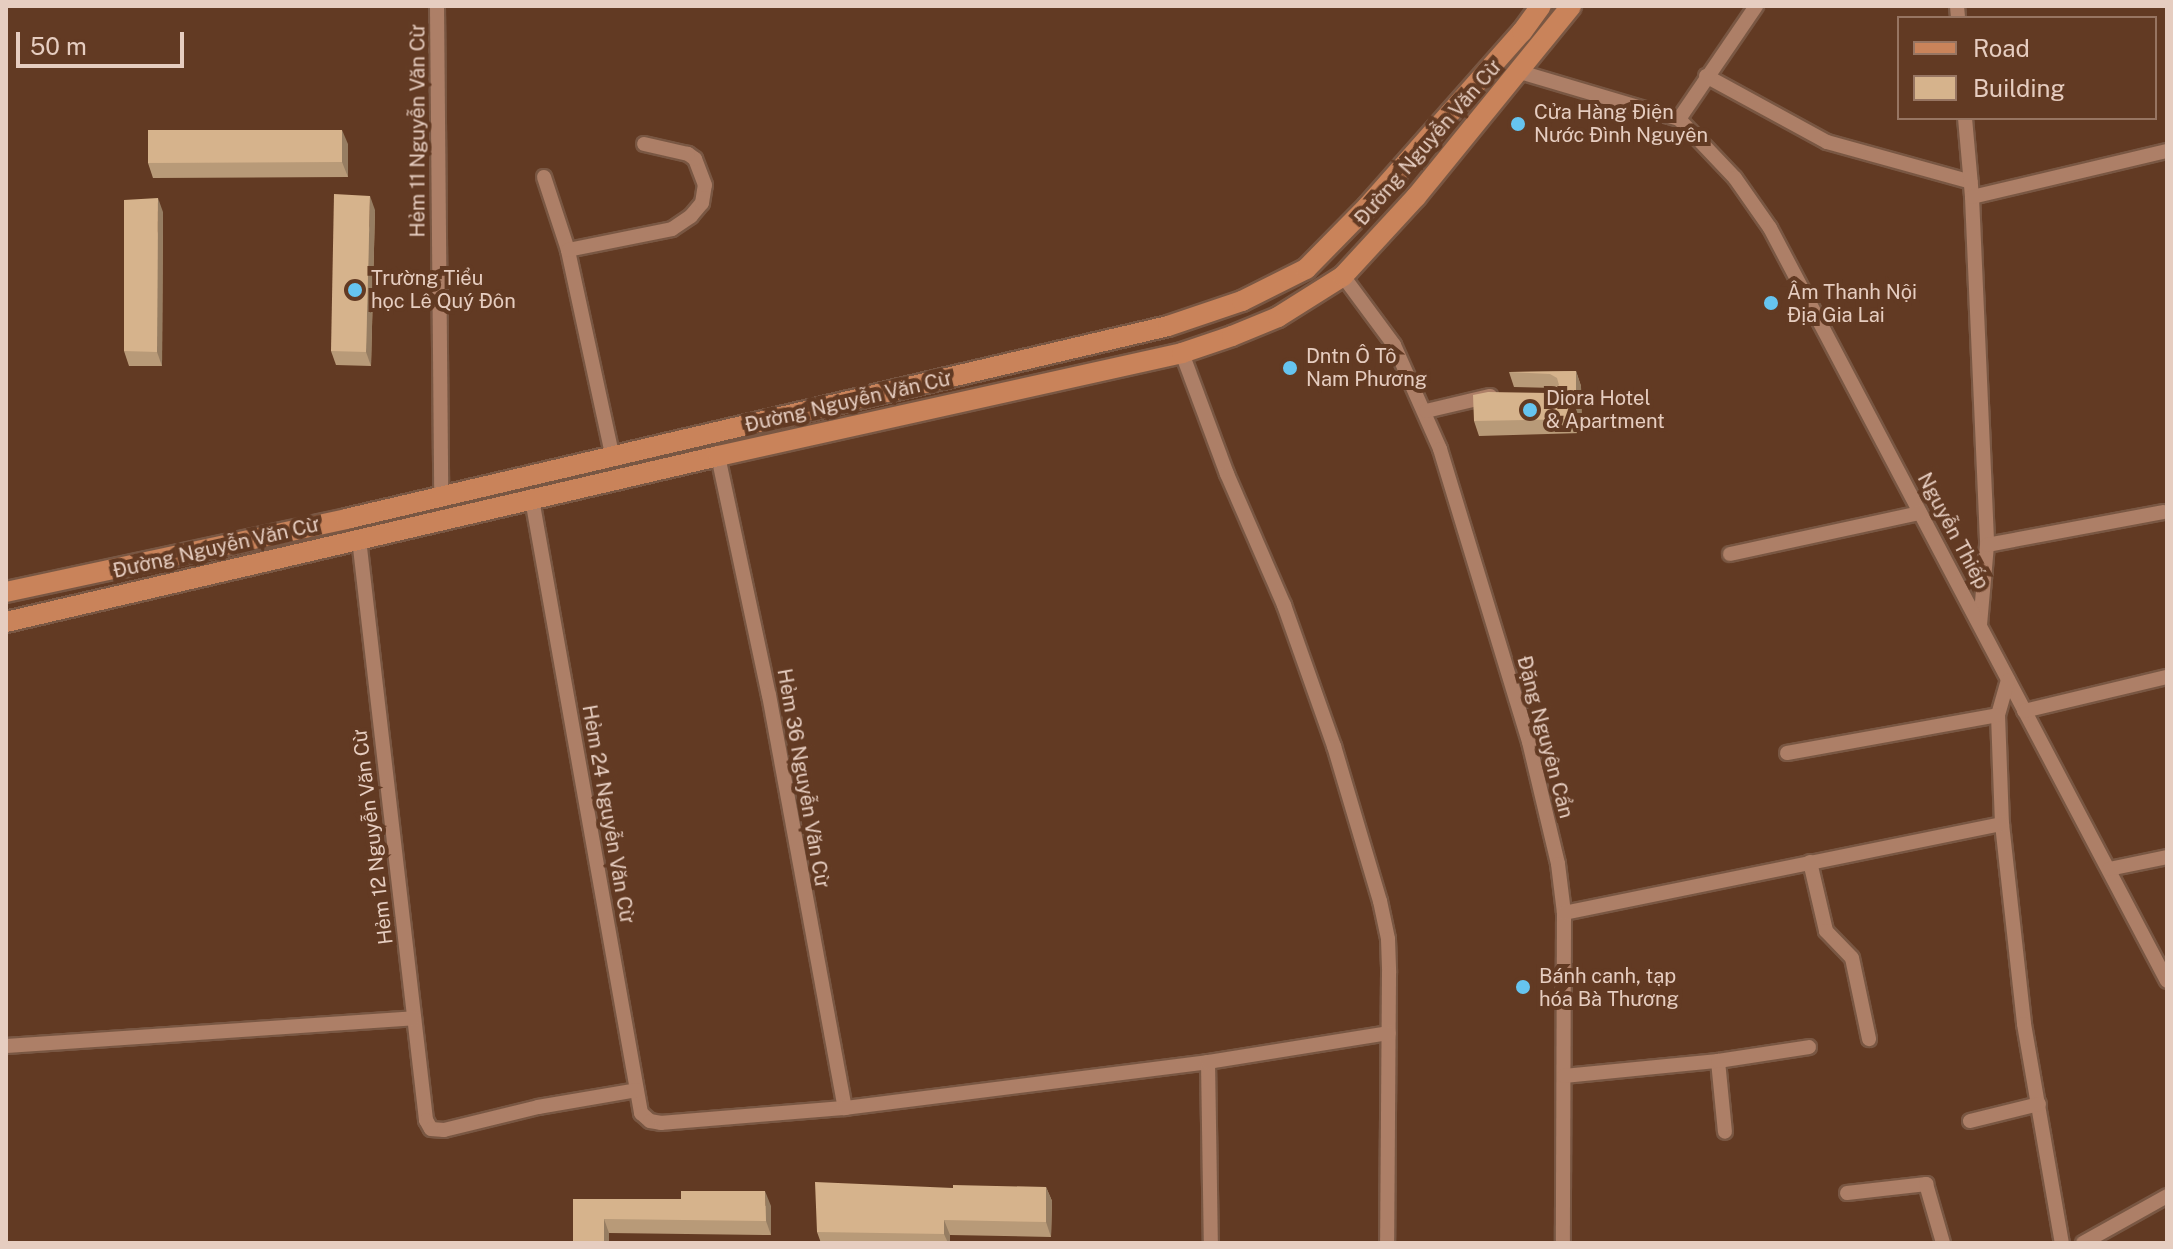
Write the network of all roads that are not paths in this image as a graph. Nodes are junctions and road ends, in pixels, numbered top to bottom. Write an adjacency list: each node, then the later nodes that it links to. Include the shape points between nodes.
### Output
1 (437, 6): 22 (street, Hẻm 11 Nguyễn Văn Cừ)
2 (1541, 6): 16 (main road, Đường Nguyễn Văn Cừ, via 1367,207 1306,269 1242,301 1168,326)
3 (1571, 6): 5 (main road, Đường Nguyễn Văn Cừ)
4 (1756, 6): 6 (street)
5 (1520, 72): 7 (street); 14 (main road, Đường Nguyễn Văn Cừ)
6 (1706, 76): 7 (street); 12 (street, via 1827,142)
7 (1679, 119): 25 (street, Nguyễn Thiếp, via 1754,201)
8 (1965, 120): 12 (street)
9 (644, 144): 13 (street, via 695,159 705,185 702,203 672,229)
10 (2167, 151): 12 (street)
11 (544, 177): 13 (street)
12 (1971, 190): 28 (street)
13 (568, 250): 20 (street)
14 (1343, 276): 15 (main road, Đường Nguyễn Văn Cừ, via 1278,317); 19 (street, Đặng Nguyên Cẩn, via 1394,345)
15 (1182, 353): 17 (main road, Đường Nguyễn Văn Cừ); 45 (street, via 1284,605 1375,879 1388,939)
16 (1016, 361): 17 (main road); 20 (main road, Đường Nguyễn Văn Cừ)
17 (1023, 387): 21 (main road, Đường Nguyễn Văn Cừ)
18 (1506, 395): 19 (street)
19 (1426, 411): 42 (street, Đặng Nguyên Cẩn, via 1529,742)
20 (612, 454): 22 (main road, Đường Nguyễn Văn Cừ)
21 (718, 456): 23 (main road, Đường Nguyễn Văn Cừ); 54 (street, Hẻm 36 Nguyễn Văn Cừ, via 769,695)
22 (441, 496): 26 (main road); 30 (main road, Đường Nguyễn Văn Cừ)
23 (532, 499): 26 (main road, Đường Nguyễn Văn Cừ); 52 (street, Hẻm 24 Nguyễn Văn Cừ)
24 (2163, 512): 28 (street)
25 (1920, 513): 29 (street); 32 (street, Nguyễn Thiếp)
26 (446, 519): 27 (main road, Đường Nguyễn Văn Cừ)
27 (359, 539): 31 (main road, Đường Nguyễn Văn Cừ); 44 (street, Hẻm 12 Nguyễn Văn Cừ)
28 (1987, 545): 32 (street)
29 (1730, 554)
30 (6, 592)
31 (6, 622)
32 (1980, 625): 34 (street, Nguyễn Thiếp)
33 (2167, 677): 35 (street)
34 (2008, 680): 35 (street, Nguyễn Thiếp); 36 (street)
35 (2024, 711): 41 (street, Nguyễn Thiếp)
36 (1998, 715): 37 (street); 38 (street)
37 (1787, 753)
38 (2002, 824): 40 (street); 53 (street, via 2024,1024)
39 (2167, 857): 41 (street)
40 (1810, 862): 42 (street); 46 (street, via 1826,931 1852,958)
41 (2109, 869): 43 (street, Nguyễn Thiếp)
42 (1564, 913): 51 (street, Đặng Nguyên Cẩn)
43 (2167, 981)
44 (414, 1018): 47 (street); 52 (street, Hẻm 12 Nguyễn Văn Cừ, via 431,1129)
45 (1389, 1033): 50 (street); 60 (street)
46 (1869, 1039)
47 (6, 1046)
48 (1809, 1047): 49 (street)
49 (1718, 1061): 51 (street); 56 (street)
50 (1208, 1062): 54 (street); 59 (street)
51 (1564, 1076): 61 (street, Đặng Nguyên Cẩn)
52 (637, 1090): 54 (street, Hẻm 24 Nguyễn Văn Cừ, via 641,1113 661,1123)
53 (2039, 1104): 55 (street); 63 (street)
54 (845, 1108)
55 (1970, 1121)
56 (1725, 1132)
57 (1847, 1193): 62 (street, via 1926,1184)
58 (2167, 1196): 64 (street)
59 (1211, 1243)
60 (1387, 1243)
61 (1563, 1243)
62 (1943, 1243)
63 (2062, 1243)
64 (2083, 1243)

